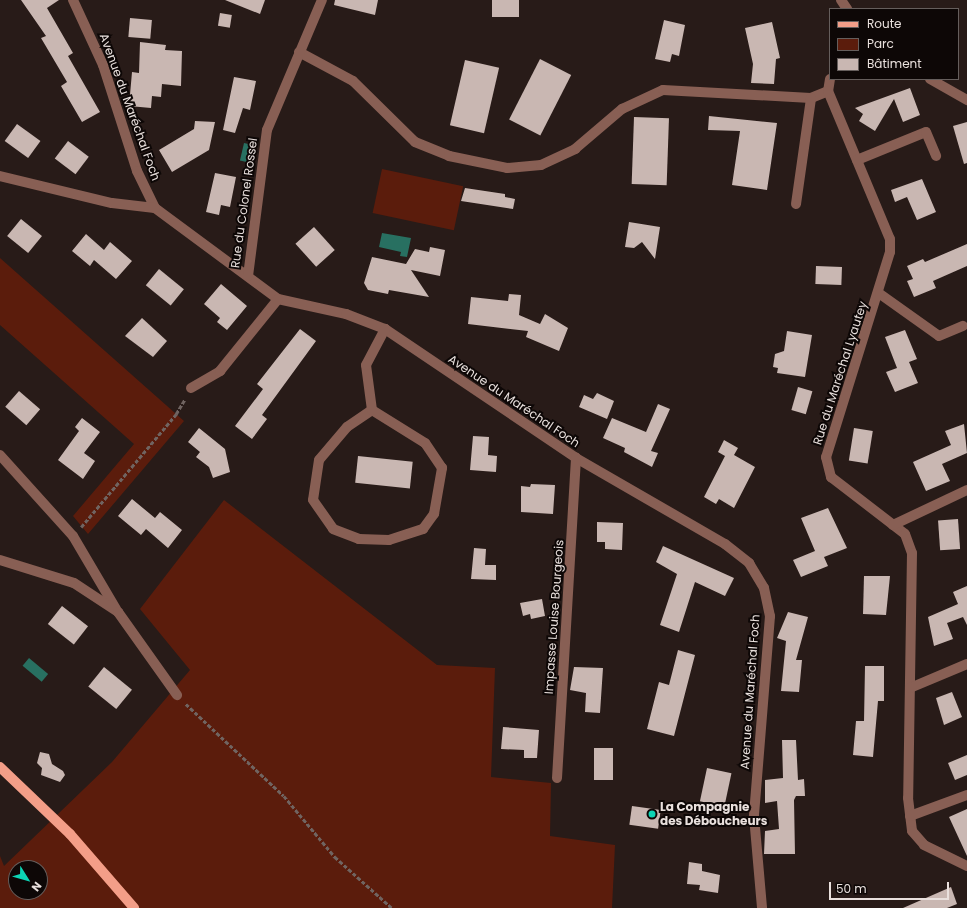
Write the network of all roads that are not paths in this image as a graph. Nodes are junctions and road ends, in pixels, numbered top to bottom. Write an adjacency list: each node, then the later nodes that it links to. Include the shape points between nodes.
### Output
1 (73, 0): 13 (street, Avenue du Maréchal Foch, via 103,65 137,171)
2 (322, 0): 3 (street, Rue du Colonel Rossel)
3 (299, 52): 7 (street, via 353,81 415,142 449,156 507,168 541,165 575,149 622,109 663,90); 14 (street, Rue du Colonel Rossel, via 267,130)
4 (830, 80): 6 (street)
5 (932, 80): 8 (street)
6 (828, 91): 7 (street); 10 (street, Rue du Maréchal Lyautey)
7 (810, 98): 12 (street)
8 (967, 100)
9 (936, 156): 10 (street, via 926,132)
10 (857, 160): 15 (street, Rue du Maréchal Lyautey, via 890,239 889,266)
11 (0, 176): 13 (street, via 112,203)
12 (796, 204)
13 (155, 208): 14 (street, Avenue du Maréchal Foch)
14 (248, 276): 16 (street, Avenue du Maréchal Foch)
15 (880, 294): 17 (street, Rue du Maréchal Lyautey, via 939,336); 24 (street, Rue du Maréchal Lyautey, via 826,457 831,477)
16 (278, 299): 18 (street, Avenue du Maréchal Foch, via 346,314); 19 (street, via 220,371)
17 (963, 326)
18 (385, 329): 20 (street, via 366,365); 22 (street, Avenue du Maréchal Foch)
19 (191, 388)
20 (372, 410): 20 (street, via 347,427 319,460 313,500 333,529 359,539 389,540 423,529 434,514 442,468 426,443)
21 (0, 454): 26 (street, via 73,536)
22 (576, 458): 31 (street, Impasse Louise Bourgeois); 36 (street, Avenue du Maréchal Foch, via 725,544 749,563 764,588 770,616 754,816)
23 (967, 490): 24 (street)
24 (893, 525): 28 (street, Rue du Maréchal Lyautey, via 905,534 912,553)
25 (0, 560): 26 (street, via 74,583)
26 (118, 612): 29 (street)
27 (967, 664): 28 (street)
28 (910, 688): 33 (street, Rue du Maréchal Lyautey)
29 (177, 695)
30 (0, 767): 35 (main road, via 70,834)
31 (557, 778)
32 (967, 795): 33 (street)
33 (910, 816): 34 (street, Rue du Maréchal Lyautey, via 912,831 924,845)
34 (967, 866)
35 (134, 908)
36 (762, 908)

